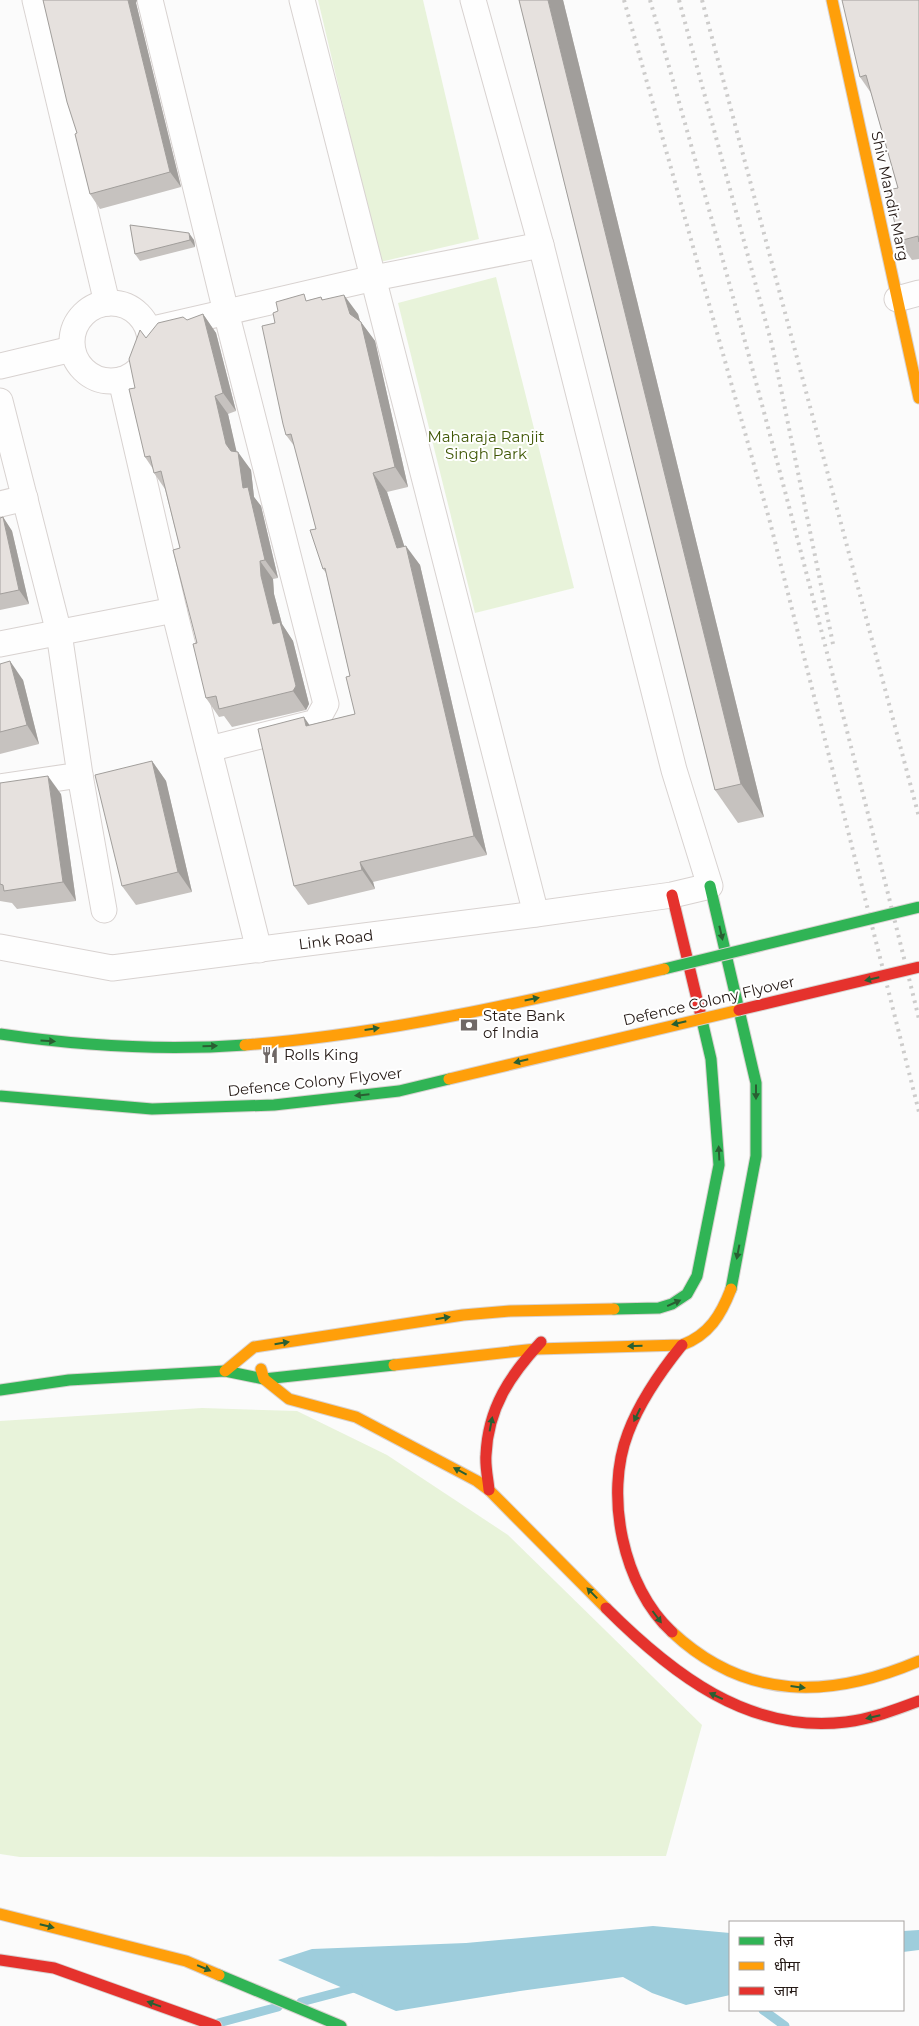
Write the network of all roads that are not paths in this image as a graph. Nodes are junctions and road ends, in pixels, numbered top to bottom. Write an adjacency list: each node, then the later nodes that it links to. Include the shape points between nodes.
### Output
1 (35, 0): 9 (street)
2 (150, 0): 10 (street)
3 (302, 0): 7 (street)
4 (473, 0): 6 (street)
5 (832, 0): 8 (main road, Shiv Mandir Marg)
6 (541, 245): 7 (street); 25 (street, via 674,770)
7 (374, 278): 10 (street); 29 (street)
8 (908, 296): 15 (main road, Shiv Mandir Marg)
9 (107, 303): 11 (street, via 124,305 136,312); 12 (street, via 88,310 78,320 71,338)
10 (226, 312): 11 (street); 22 (street, via 326,704 316,722)
11 (149, 330): 14 (street, via 149,352 144,364)
12 (72, 349): 13 (street); 14 (street, via 81,369 92,378 113,382)
13 (0, 366)
14 (121, 380): 19 (street)
15 (919, 398)
16 (0, 401): 17 (street)
17 (25, 498): 18 (street); 20 (street)
18 (0, 504)
19 (174, 610): 20 (street); 22 (street)
20 (59, 633): 21 (street); 23 (street)
21 (0, 644)
22 (209, 749): 31 (street)
23 (80, 775): 24 (street); 28 (street)
24 (0, 787)
25 (710, 886): 26 (street, Link Road); 36 (main road, one-way to 36, via 756,1083 756,1156 731,1289 722,1313 696,1340)
26 (672, 895): 29 (street, Link Road); 35 (main road, one-way to 26, via 659,1308 676,1303 687,1295 697,1276 720,1165 711,1059)
27 (919, 907): 33 (main road, one-way to 27, bridge, via 38,1040 159,1048 266,1043 365,1030 582,990)
28 (104, 910)
29 (536, 914): 31 (street, Link Road)
30 (0, 947): 31 (street, Link Road, via 112,968)
31 (258, 950)
32 (919, 967): 34 (main road, Defence Colony Flyover, one-way to 34, bridge, via 399,1091 274,1104 152,1109)
33 (0, 1034)
34 (0, 1096)
35 (567, 1310): 37 (main road, one-way to 35, via 463,1314); 38 (main road)
36 (682, 1344): 38 (main road, one-way to 38); 43 (main road, one-way to 43, via 650,1388 626,1437 616,1496 622,1549 641,1597 666,1629 692,1652 745,1678 810,1689 875,1677)
37 (254, 1347): 39 (main road); 40 (main road)
38 (536, 1349): 40 (main road); 42 (main road, one-way to 38, via 486,1455 493,1416 516,1369)
39 (225, 1371): 40 (main road); 41 (main road, via 69,1380)
40 (264, 1379): 42 (main road, one-way to 40, via 469,1476 356,1417 289,1399)
41 (0, 1390)
42 (489, 1490): 44 (main road, one-way to 42, via 877,1716 836,1723 807,1723 771,1718 699,1689 665,1664 621,1624)
43 (919, 1661)
44 (919, 1701)
45 (0, 1914): 48 (main road, one-way to 48, via 186,1961)
46 (0, 1960): 47 (main road, one-way to 46, via 54,1968)
47 (216, 2026)
48 (341, 2026)

